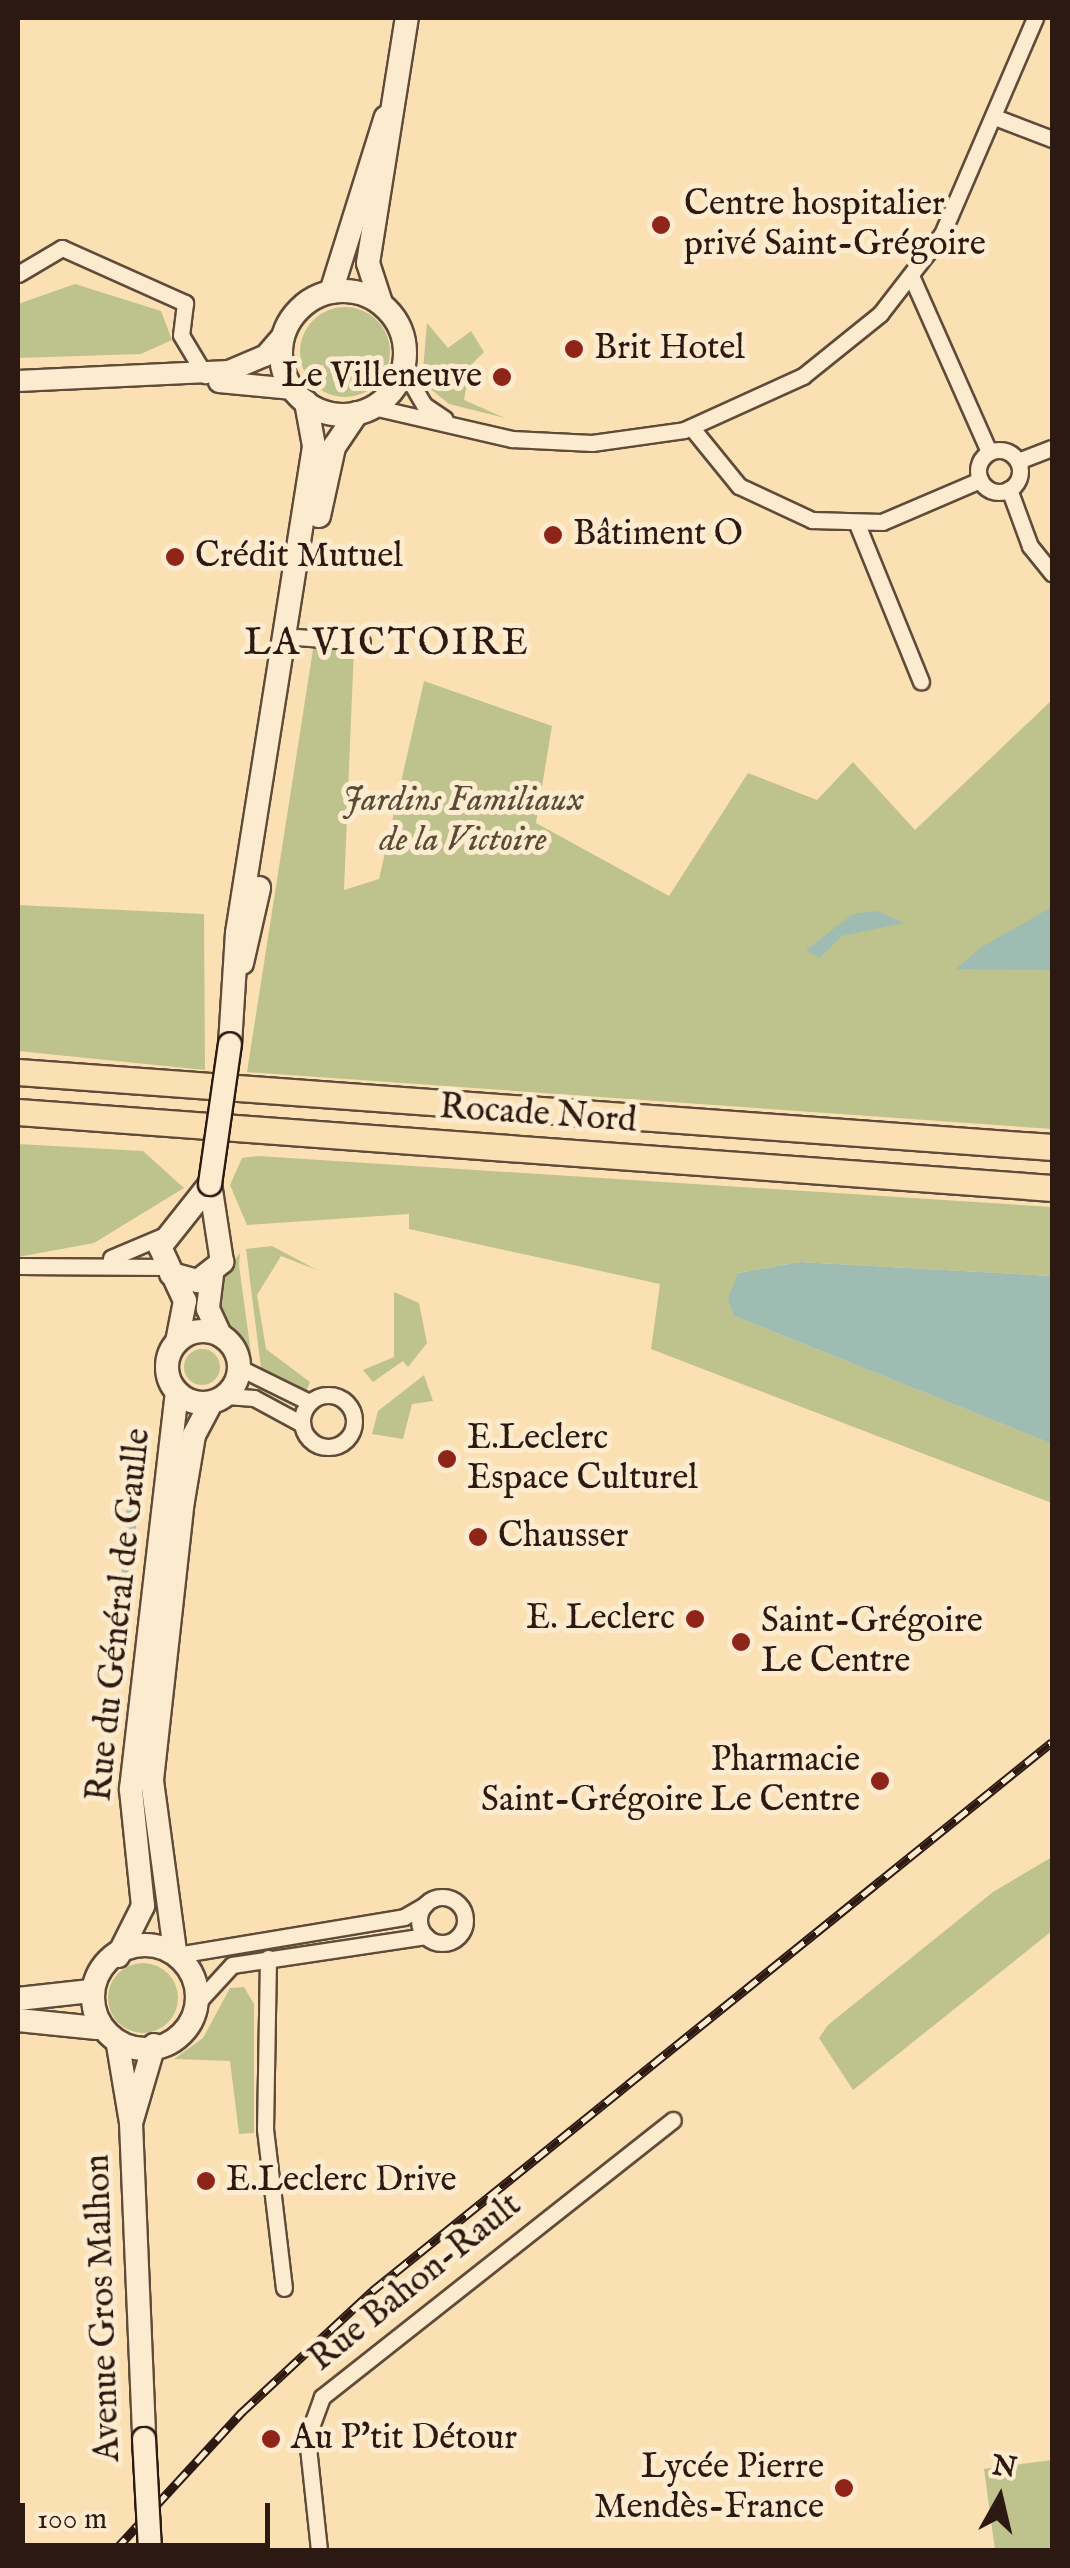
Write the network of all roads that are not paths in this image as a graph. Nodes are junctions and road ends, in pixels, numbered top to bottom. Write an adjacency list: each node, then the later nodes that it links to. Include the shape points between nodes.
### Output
1 (1035, 18): 4 (street)
2 (402, 22): 3 (main road)
3 (386, 117): 8 (main road); 9 (main road, via 368,263)
4 (998, 118): 5 (street); 7 (street)
5 (1052, 140)
6 (18, 274): 12 (street, via 62,248 185,303 181,335)
7 (912, 278): 17 (street, via 804,376); 20 (street)
8 (332, 292): 9 (main road); 10 (main road, via 301,307)
9 (380, 303): 11 (main road, via 402,331)
10 (283, 335): 12 (street, via 242,368); 15 (main road)
11 (403, 369): 16 (main road); 18 (street, via 424,405)
12 (205, 375): 13 (street)
13 (18, 381)
14 (18, 391): 15 (street, via 244,381)
15 (299, 396): 16 (main road); 29 (main road, via 314,446 237,933)
16 (365, 410): 18 (street); 26 (main road, via 328,466)
17 (691, 428): 18 (street, via 584,443); 24 (street, via 718,465 764,503)
18 (481, 434)
19 (1052, 448): 21 (street)
20 (988, 452): 21 (street); 22 (street)
21 (1018, 462): 23 (street)
22 (980, 480): 23 (street); 24 (street)
23 (1009, 490): 25 (street, via 1030,546)
24 (858, 524): 28 (street)
25 (1052, 572)
26 (304, 636): 27 (street); 29 (main road, via 254,933)
27 (362, 642)
28 (921, 682)
29 (240, 970): 33 (main road, bridge)
30 (18, 1072): 32 (highway, Rocade Nord)
31 (18, 1112): 34 (highway, Rocade Nord)
32 (1052, 1147)
33 (210, 1184): 35 (main road); 36 (main road)
34 (1052, 1188)
35 (184, 1218): 36 (main road); 37 (main road)
36 (216, 1227): 41 (main road, via 225,1253)
37 (163, 1236): 38 (street); 40 (main road)
38 (108, 1260): 39 (street); 40 (street)
39 (18, 1266)
40 (168, 1270): 41 (main road, via 191,1282); 43 (main road, Rue du Général de Gaulle, via 185,1308)
41 (212, 1275): 42 (main road, via 208,1309)
42 (220, 1335): 43 (main road); 44 (main road)
43 (177, 1342): 45 (main road, Rue du Général de Gaulle, via 167,1366)
44 (240, 1368): 46 (main road, Rue du Général de Gaulle); 47 (street)
45 (177, 1393): 46 (main road, Rue du Général de Gaulle); 52 (main road, Rue du Général de Gaulle, via 132,1776 143,1906)
46 (219, 1399): 48 (street, via 254,1398); 51 (main road, Rue du Général de Gaulle, via 194,1435 152,1780)
47 (309, 1402): 48 (street); 48 (street, via 341,1398 352,1432 325,1447)
48 (302, 1424)
49 (425, 1905): 50 (street); 50 (street, via 454,1900 465,1921 452,1940); 51 (street, via 404,1917)
50 (426, 1936): 53 (street)
51 (179, 1953): 52 (main road); 56 (main road, via 198,1972)
52 (118, 1956): 54 (main road)
53 (268, 1958): 56 (street, via 232,1965); 63 (street, via 265,2129)
54 (91, 1991): 55 (main road); 58 (main road)
55 (18, 1999)
56 (198, 2002): 60 (main road, via 187,2023)
57 (18, 2020): 58 (main road)
58 (97, 2028): 59 (main road)
59 (118, 2045): 60 (main road); 62 (main road, Avenue Gros Malhon)
60 (154, 2045): 62 (main road, Avenue Gros Malhon)
61 (673, 2120): 65 (street, Rue Bahon-Rault, via 322,2396 307,2438)
62 (131, 2123): 64 (main road, Avenue Gros Malhon, bridge)
63 (284, 2288)
64 (150, 2550)
65 (318, 2550)

